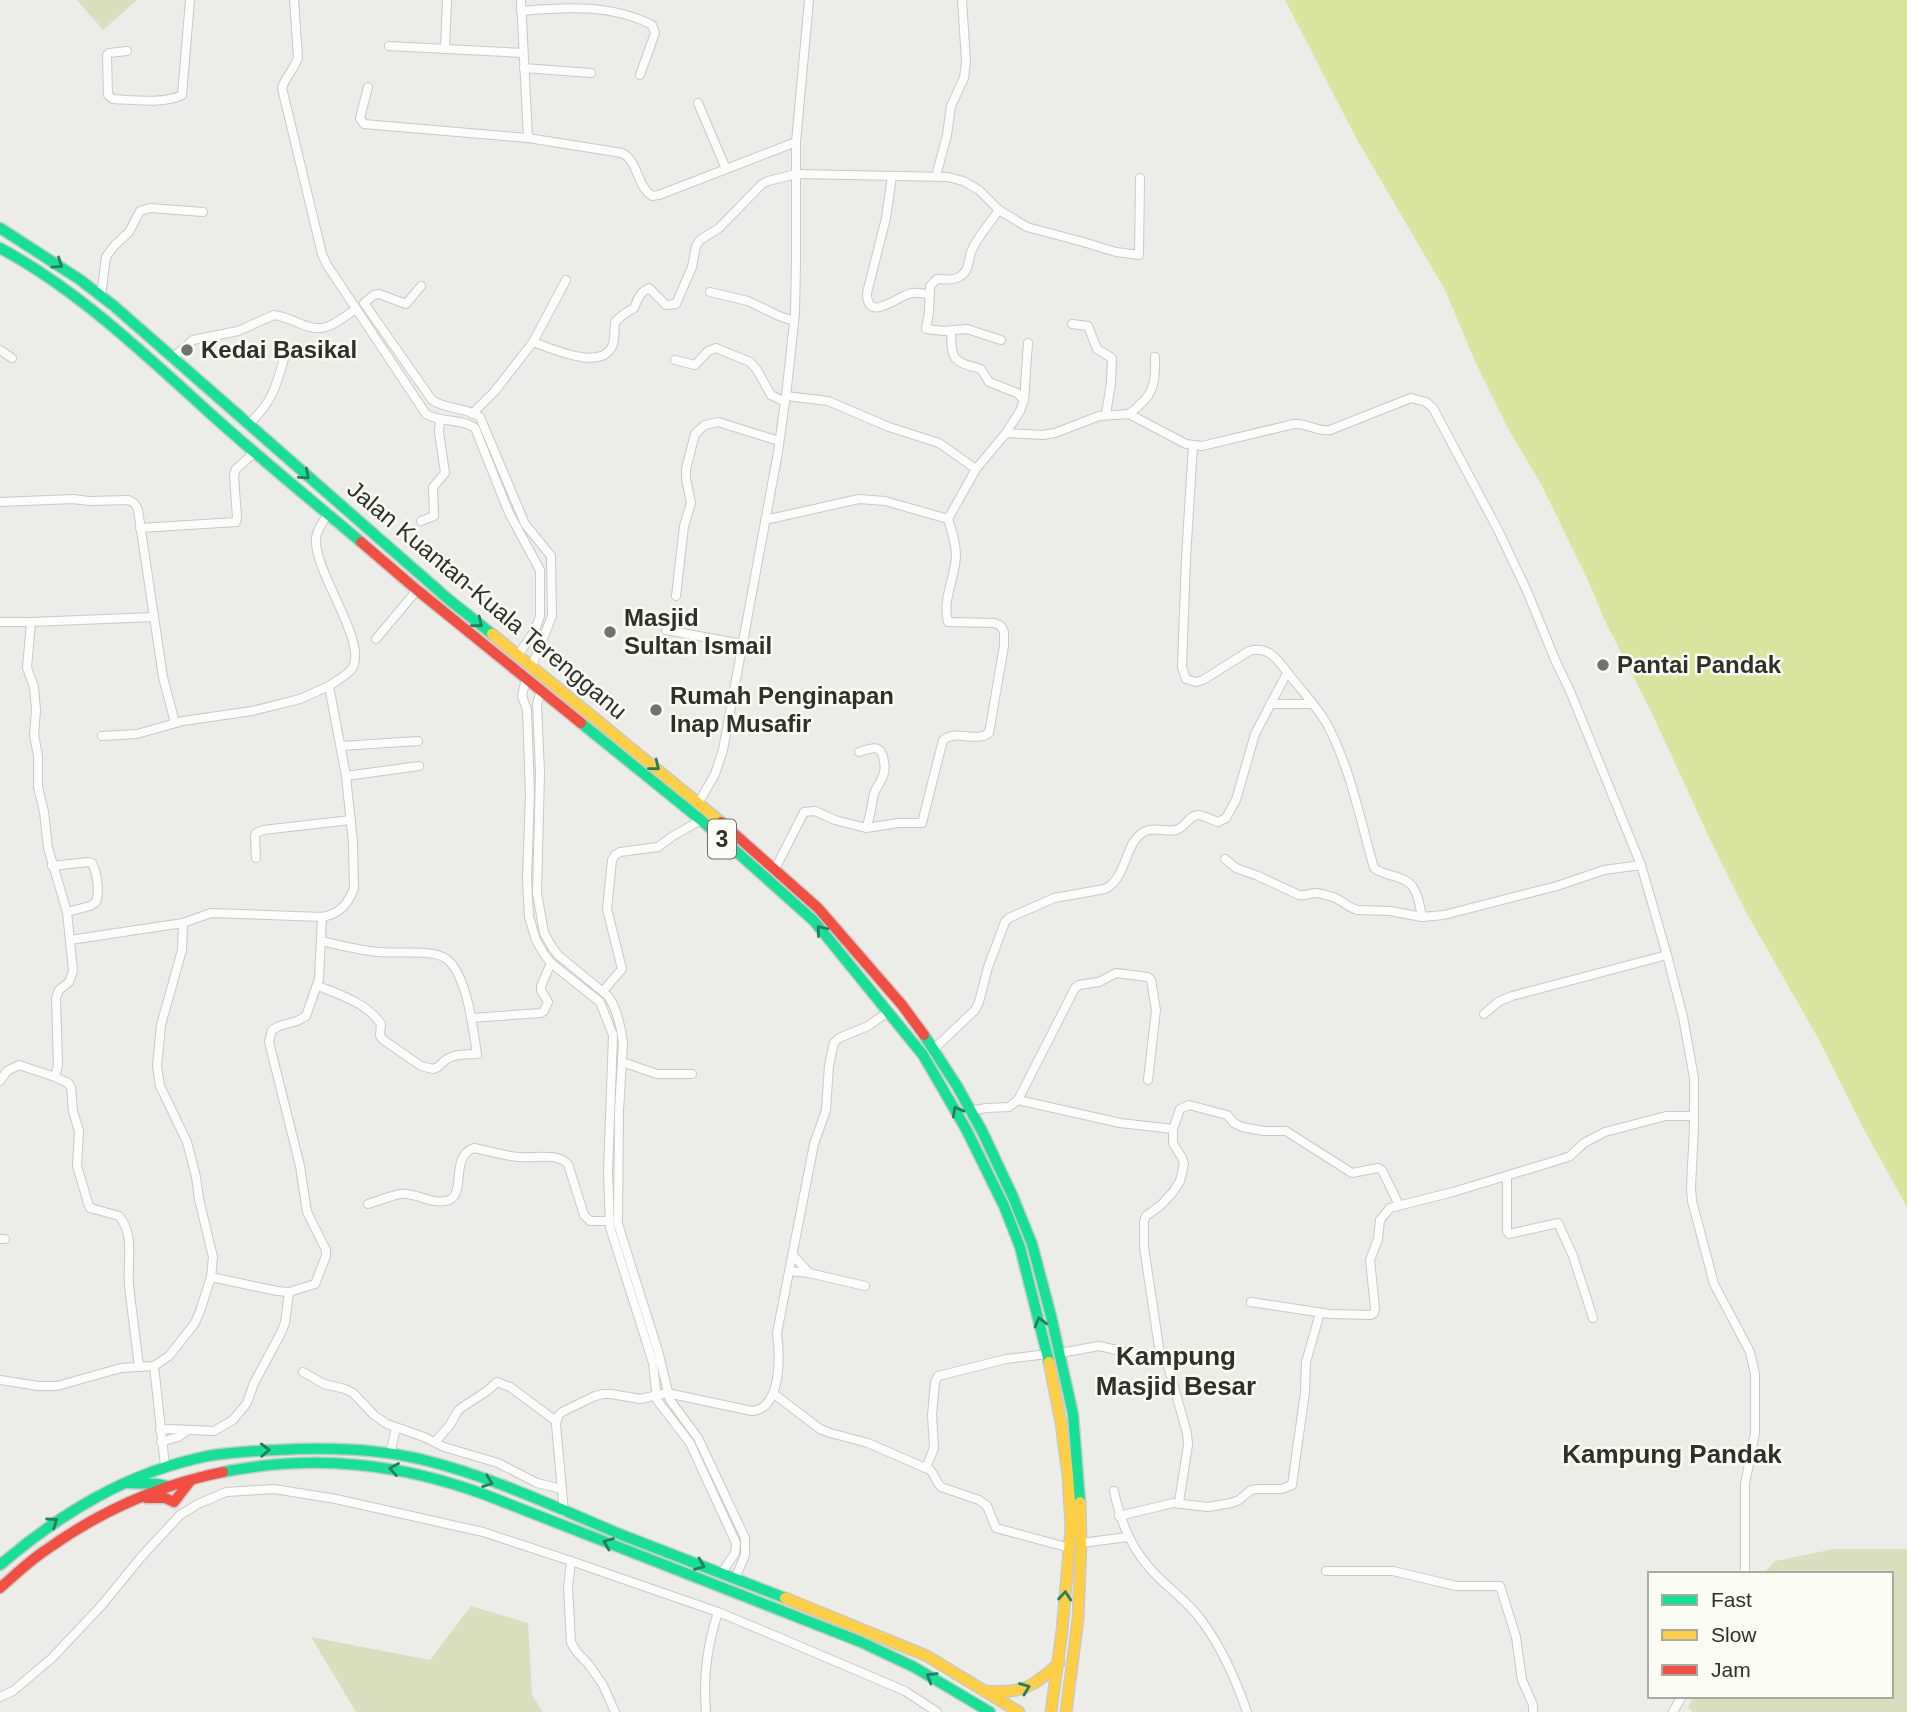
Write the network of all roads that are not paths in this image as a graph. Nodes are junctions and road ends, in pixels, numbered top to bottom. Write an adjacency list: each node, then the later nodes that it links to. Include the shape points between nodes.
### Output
1 (190, 0): 10 (street, via 183,95 144,100 110,97 107,55)
2 (294, 0): 33 (street, via 298,57 282,88 321,254)
3 (447, 0): 9 (street)
4 (521, 0): 7 (street)
5 (809, 0): 18 (street)
6 (962, 0): 22 (street, via 964,78 951,106)
7 (521, 11): 11 (street); 14 (street, via 608,11 652,25 654,33)
8 (389, 46): 9 (street)
9 (445, 49): 11 (street)
10 (127, 51)
11 (523, 53): 12 (street)
12 (524, 68): 13 (street); 17 (street)
13 (591, 73)
14 (640, 75)
15 (368, 87): 17 (street, via 360,118 364,124)
16 (698, 103): 19 (street)
17 (528, 138): 19 (street, via 622,153 652,195)
18 (796, 142): 19 (street); 20 (street)
19 (726, 169)
20 (796, 174): 21 (street); 34 (street); 38 (street, via 762,184 719,228 700,240 676,304 666,305 650,289 638,296 634,309 615,322 614,343 603,355 577,356)
21 (892, 176): 22 (street); 31 (street, via 868,303 876,307 910,293)
22 (936, 176): 24 (street, via 971,185)
23 (1140, 178): 24 (street, via 1139,255 1116,253 1027,227)
24 (999, 210): 31 (street, via 971,252 966,270 951,280 937,279)
25 (203, 212): 32 (street, via 140,211 130,232 106,257)
26 (0, 228): 32 (main road, Jalan Kuantan-Kuala Terengganu / 3, one-way to 32)
27 (0, 248): 58 (main road, Jalan Kuantan-Kuala Terengganu / 3, via 92,308)
28 (566, 281): 38 (street)
29 (421, 286): 48 (street, via 406,304 379,294 365,303 432,400)
30 (710, 292): 34 (street, via 748,301)
31 (930, 294): 36 (street, via 926,329)
32 (101, 296): 43 (main road, Jalan Kuantan-Kuala Terengganu / 3)
33 (356, 309): 43 (street, via 318,329 274,315 238,331 193,340); 51 (street, via 426,414)
34 (794, 321): 46 (street)
35 (1072, 324): 49 (street, via 1088,326 1097,348 1112,358)
36 (951, 331): 37 (street, via 967,328); 47 (street, via 954,358 981,369 989,382)
37 (1000, 340)
38 (533, 342): 48 (street)
39 (1028, 343): 47 (street)
40 (0, 350): 42 (street)
41 (1155, 357): 50 (street, via 1153,388)
42 (12, 358)
43 (172, 358): 53 (main road, Jalan Kuantan-Kuala Terengganu / 3)
44 (284, 359): 53 (street, via 270,401)
45 (675, 360): 46 (street, via 695,365 716,348 750,362 771,395)
46 (786, 394): 55 (street); 60 (street, via 828,401 939,443)
47 (1024, 400): 54 (street)
48 (473, 412): 52 (street); 76 (street, via 480,417 525,524 551,556 552,616)
49 (1106, 414): 50 (street); 54 (street, via 1055,433)
50 (1129, 414): 56 (street)
51 (440, 419): 52 (street); 65 (street, via 445,473 433,487 434,516)
52 (468, 424): 75 (street, via 475,428 509,513 540,570 540,616)
53 (248, 425): 57 (main road, Jalan Kuantan-Kuala Terengganu / 3)
54 (1006, 433): 60 (street)
55 (779, 440): 64 (street); 68 (street, via 718,422 695,434 686,469 691,503)
56 (1193, 446): 77 (street, via 1182,667 1186,679 1203,680 1257,649 1269,653); 96 (street, via 1294,424 1330,430 1403,400 1419,398 1433,408 1499,530)
57 (276, 449): 59 (main road); 75 (main road, Jalan Kuantan-Kuala Terengganu / 3, one-way to 75)
58 (255, 452): 59 (main road, Jalan Kuantan-Kuala Terengganu / 3); 66 (street, via 234,475 236,522)
59 (265, 460): 62 (main road, Jalan Kuantan-Kuala Terengganu / 3)
60 (976, 469): 63 (street)
61 (0, 502): 66 (street, via 128,500 136,505)
62 (328, 514): 67 (main road, Jalan Kuantan-Kuala Terengganu / 3); 79 (street, via 317,531 316,549 355,650 350,671)
63 (948, 519): 64 (street, via 885,501 859,499); 93 (street, via 956,556 947,600 948,622 995,624 1004,632 989,733 983,737 951,735 943,740 922,823)
64 (765, 520): 74 (street)
65 (421, 521)
66 (140, 528): 69 (street)
67 (417, 590): 73 (street); 78 (main road, Jalan Kuantan-Kuala Terengganu / 3)
68 (676, 596)
69 (154, 617): 71 (street); 83 (street)
70 (0, 622): 71 (street)
71 (31, 622): 97 (street, via 27,668 34,687 38,787)
72 (666, 630): 74 (street)
73 (376, 639)
74 (742, 645): 90 (street, via 719,765)
75 (518, 656): 76 (main road, Jalan Kuantan-Kuala Terengganu / 3)
76 (532, 666): 90 (main road, Jalan Kuantan-Kuala Terengganu / 3, one-way to 90)
77 (1287, 673): 81 (street); 82 (street)
78 (526, 678): 80 (main road, Jalan Kuantan-Kuala Terengganu / 3); 106 (street, via 522,696 527,710 530,795 529,917 536,940)
79 (329, 686): 83 (street, via 273,706); 86 (street)
80 (541, 690): 92 (main road, Jalan Kuantan-Kuala Terengganu / 3); 108 (street, via 537,705 537,892 544,933 558,955)
81 (1270, 704): 82 (street); 112 (street, via 1226,818 1218,822 1198,815 1182,828 1142,832 1112,886 1054,898 1009,918 975,1010)
82 (1312, 704): 100 (street, via 1328,726 1348,772 1374,868 1411,884)
83 (175, 723): 84 (street, via 137,734)
84 (102, 736)
85 (418, 741): 86 (street)
86 (341, 746): 89 (street)
87 (859, 752): 93 (street, via 881,751 885,767)
88 (419, 766): 89 (street)
89 (346, 776): 91 (street)
90 (699, 802): 98 (main road, Jalan Kuantan-Kuala Terengganu / 3)
91 (351, 820): 94 (street, via 263,830 255,836); 101 (street, via 354,888 339,912)
92 (701, 820): 108 (street, via 658,847 620,852 612,860 607,909 622,969); 109 (main road, Jalan Kuantan-Kuala Terengganu / 3, one-way to 92, via 814,922)
93 (866, 828): 98 (street, via 804,812)
94 (256, 858)
95 (1225, 859): 100 (street, via 1299,895 1317,893 1352,909)
96 (1641, 864): 100 (street, via 1604,870 1454,914); 105 (street)
97 (52, 866): 99 (street); 99 (street, via 88,862 95,867 96,902)
98 (775, 869): 112 (main road, Jalan Kuantan-Kuala Terengganu / 3, via 818,908)
99 (67, 912): 103 (street)
100 (1422, 916)
101 (322, 917): 102 (street, via 211,913); 104 (street)
102 (183, 923): 103 (street); 129 (street, via 182,950 161,1025 158,1078 187,1142 213,1257)
103 (70, 940): 115 (street, via 72,977 56,998)
104 (321, 941): 107 (street); 111 (street, via 442,957 463,985)
105 (1667, 955): 110 (street, via 1512,996); 120 (street, via 1692,1063)
106 (551, 963): 111 (street, via 541,986 548,1002 544,1011); 125 (street, via 600,1002 612,1035)
107 (318, 986): 111 (street, via 374,1015 381,1024 382,1039 427,1068 438,1067 448,1057 477,1054); 131 (street, via 306,1016 279,1026 268,1042 307,1212 326,1250 315,1284)
108 (603, 991): 113 (street, via 612,1001 622,1033)
109 (888, 1012): 126 (street, via 834,1044 826,1110 814,1144); 135 (main road, Jalan Kuantan-Kuala Terengganu / 3, one-way to 109, via 1004,1206 946,1092)
110 (1484, 1014)
111 (471, 1018)
112 (934, 1049): 119 (main road, Jalan Kuantan-Kuala Terengganu / 3)
113 (622, 1062): 114 (street, via 657,1074); 141 (street, via 618,1224)
114 (692, 1074)
115 (55, 1077): 117 (street, via 19,1065 7,1070); 138 (street, via 68,1083 72,1091 79,1132 77,1166 90,1208 119,1216 125,1225)
116 (1148, 1080): 118 (street, via 1156,1010 1151,980 1116,973 1075,988)
117 (0, 1082)
118 (1018, 1100): 119 (street, via 1009,1107); 121 (street, via 1120,1123)
119 (971, 1111): 135 (main road, Jalan Kuantan-Kuala Terengganu / 3, via 1032,1244)
120 (1694, 1116): 122 (street, via 1666,1116 1605,1132 1570,1156); 170 (street, via 1692,1201 1714,1284 1750,1352 1755,1374 1755,1433 1745,1484)
121 (1173, 1129): 124 (street, via 1180,1109 1189,1105 1227,1115 1242,1127 1286,1132 1348,1171 1382,1170); 136 (street, via 1173,1143 1184,1164 1180,1181 1144,1221)
122 (1507, 1177): 124 (street); 134 (street, via 1507,1231 1558,1223)
123 (368, 1204): 125 (street, via 403,1194 452,1199 462,1157 474,1148 517,1157 564,1159 584,1215 590,1221)
124 (1399, 1205): 133 (street, via 1380,1220 1370,1260 1374,1312)
125 (609, 1221): 143 (street, via 653,1363)
126 (793, 1255): 127 (street); 128 (street)
127 (790, 1271): 128 (street); 142 (street, via 777,1333)
128 (809, 1273): 130 (street)
129 (211, 1277): 131 (street); 137 (street, via 195,1323)
130 (865, 1286)
131 (289, 1292): 147 (street, via 285,1323 243,1409 214,1431)
132 (1251, 1302): 133 (street)
133 (1320, 1313): 160 (street, via 1306,1362 1292,1485 1251,1490 1239,1500 1208,1507)
134 (1594, 1318)
135 (1054, 1353): 136 (street, via 1098,1346 1139,1355); 152 (street, via 999,1360 935,1379 934,1448); 165 (main road, Jalan Kuantan-Kuala Terengganu / 3, via 1076,1436); 166 (main road, Jalan Kuantan-Kuala Terengganu / 3, via 1068,1476)
136 (1160, 1354): 160 (street, via 1168,1366 1187,1433)
137 (155, 1366): 138 (street); 146 (street)
138 (139, 1367): 140 (street, via 57,1386)
139 (303, 1372): 145 (street, via 353,1393 374,1415)
140 (0, 1380)
141 (667, 1393): 142 (street, via 752,1411 765,1407); 143 (street); 172 (street, via 698,1438 745,1538 745,1555)
142 (774, 1394): 152 (street, via 820,1429)
143 (656, 1395): 144 (street, via 640,1399 595,1396 562,1412); 171 (street, via 690,1443 736,1543)
144 (556, 1421): 149 (street, via 497,1382 461,1408); 156 (street)
145 (396, 1428): 149 (street); 150 (street)
146 (160, 1430): 147 (street); 148 (street)
147 (188, 1430): 148 (street)
148 (161, 1442): 151 (street)
149 (435, 1442): 156 (street)
150 (390, 1454): 151 (main road, one-way to 150, via 243,1451 316,1448); 161 (main road, one-way to 161, via 447,1467)
151 (165, 1466): 154 (main road)
152 (926, 1468): 166 (street, via 942,1487 987,1506 996,1528)
153 (193, 1479): 155 (main road); 159 (main road); 182 (main road, one-way to 153, via 920,1670 850,1637 453,1483 393,1469 318,1462 267,1464)
154 (123, 1483): 155 (main road); 168 (main road, one-way to 154, via 66,1513)
155 (167, 1486): 158 (main road); 159 (street)
156 (562, 1489): 161 (street)
157 (1114, 1491): 163 (street)
158 (137, 1499): 159 (main road, via 159,1497); 173 (main road, via 73,1531)
159 (174, 1503): 162 (street)
160 (1180, 1503): 163 (street)
161 (564, 1512): 171 (main road, one-way to 171)
162 (180, 1515): 167 (street, via 226,1492 274,1489 483,1532); 178 (street, via 52,1658)
163 (1119, 1516): 164 (street)
164 (1128, 1537): 165 (street); 187 (street, via 1156,1575 1202,1620 1225,1657)
165 (1082, 1542): 177 (main road, Jalan Kuantan-Kuala Terengganu / 3)
166 (1070, 1548): 175 (main road, Jalan Kuantan-Kuala Terengganu / 3, one-way to 166)
167 (571, 1561): 174 (street); 179 (street, via 571,1642 603,1685)
168 (0, 1565)
169 (1326, 1572): 188 (street, via 1393,1571 1456,1586 1500,1586)
170 (1745, 1572)
171 (721, 1574): 172 (main road)
172 (735, 1579): 176 (main road, via 927,1657)
173 (0, 1588)
174 (718, 1612): 180 (street, via 704,1682); 181 (street, via 905,1691)
175 (1059, 1663): 176 (main road, one-way to 175, via 1025,1690); 184 (main road, Jalan Kuantan-Kuala Terengganu / 3)
176 (984, 1691): 183 (main road)
177 (1068, 1693): 185 (main road, Jalan Kuantan-Kuala Terengganu / 3); 186 (main road)
178 (0, 1697)
179 (615, 1712)
180 (706, 1712)
181 (937, 1712)
182 (990, 1712)
183 (1019, 1712)
184 (1051, 1712)
185 (1066, 1712)
186 (1076, 1712)
187 (1247, 1712)
188 (1534, 1712)

